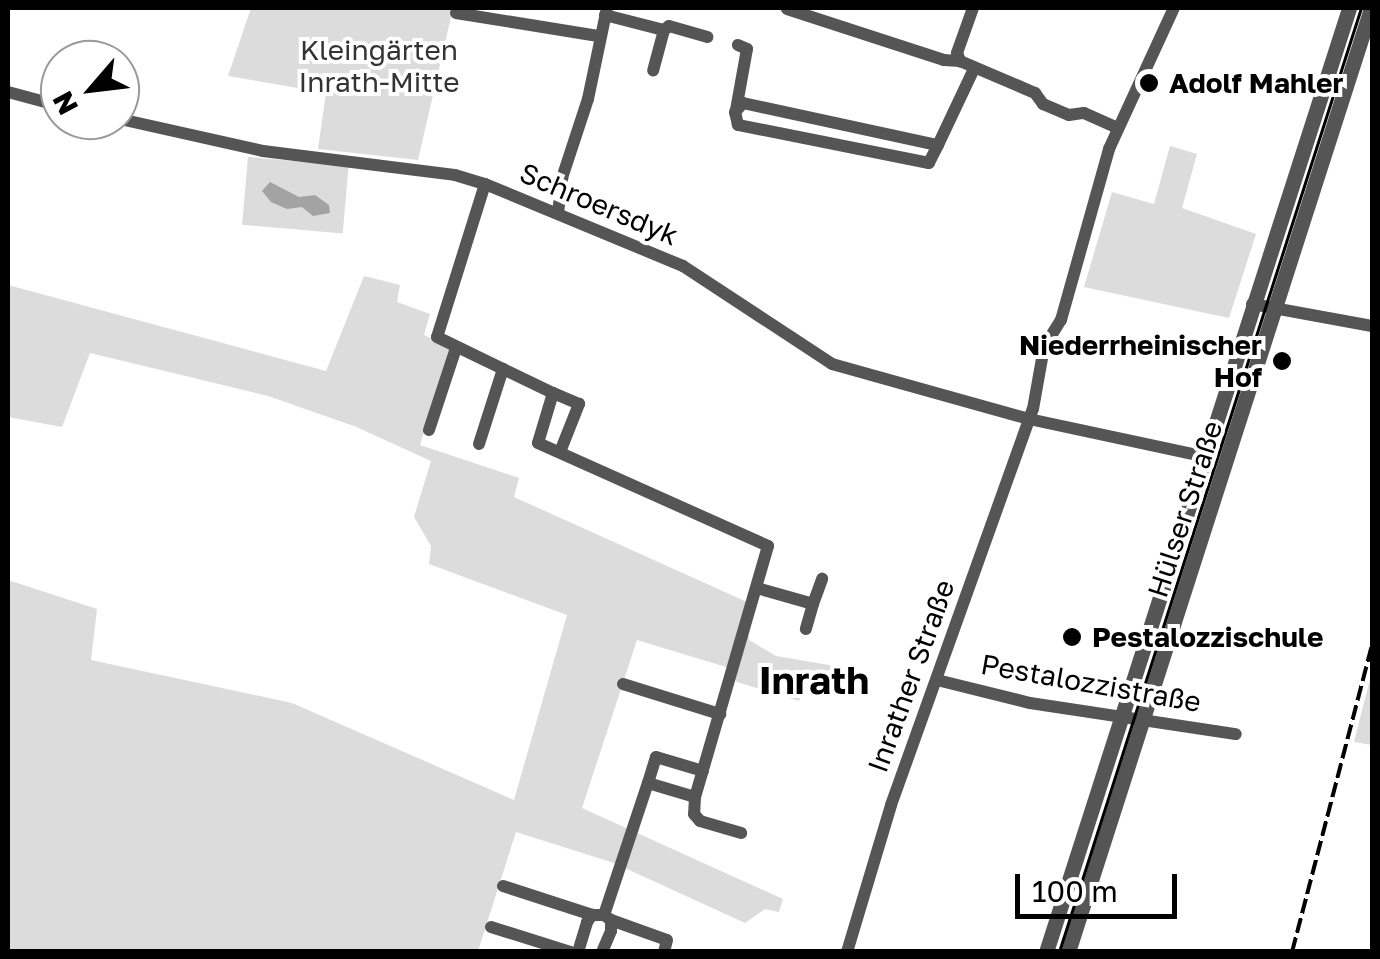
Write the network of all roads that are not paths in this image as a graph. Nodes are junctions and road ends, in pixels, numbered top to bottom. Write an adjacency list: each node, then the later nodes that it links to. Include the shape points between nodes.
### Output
1 (972, 8): 12 (street)
2 (1174, 8): 20 (street, Inrather Straße)
3 (1349, 8): 25 (street, Hülser Straße)
4 (1370, 8): 26 (street, Hülser Straße)
5 (787, 9): 12 (street)
6 (606, 11): 8 (street); 9 (street)
7 (456, 13): 9 (street)
8 (664, 30): 10 (street); 14 (street)
9 (598, 36): 24 (street)
10 (707, 36)
11 (738, 45): 17 (street, via 747,50)
12 (960, 61): 13 (street)
13 (974, 68): 20 (street, via 1036,93 1042,104); 21 (street)
14 (653, 71)
15 (8, 92): 16 (street)
16 (40, 101)
17 (735, 112): 18 (street, via 743,103); 22 (street, via 738,125)
18 (841, 123): 21 (street); 22 (street)
19 (140, 125): 23 (street, Schroersdyk, via 262,152)
20 (1116, 127): 31 (street, Inrather Straße, via 1061,320 1044,347)
21 (938, 145): 22 (street, via 930,164)
22 (836, 146)
23 (485, 184): 24 (street, Schroersdyk); 28 (street, via 437,337)
24 (558, 213): 31 (street, Schroersdyk, via 683,266 832,364)
25 (1252, 304): 26 (street); 35 (street, Hülser Straße)
26 (1276, 312): 27 (street); 44 (street, Hülser Straße)
27 (1372, 326)
28 (456, 348): 29 (street); 32 (street)
29 (503, 369): 30 (street); 33 (street)
30 (553, 392): 34 (street, via 538,444); 34 (street, via 578,404)
31 (1029, 419): 35 (street, Hülser Straße); 40 (street, Inrather Straße)
32 (429, 430)
33 (478, 444)
34 (560, 452): 37 (street, via 768,546)
35 (1206, 457): 43 (street, Hülser Straße)
36 (822, 579): 38 (street)
37 (757, 588): 38 (street); 42 (street)
38 (812, 604): 39 (street)
39 (806, 629)
40 (936, 680): 43 (street, Pestalozzistraße); 56 (street, Inrather Straße)
41 (623, 684): 42 (street)
42 (720, 714): 46 (street)
43 (1120, 717): 44 (street, Pestalozzistraße); 57 (street, Hülser Straße)
44 (1146, 720): 45 (street, Pestalozzistraße); 58 (street, Hülser Straße)
45 (1236, 734)
46 (703, 772): 47 (street, via 656,757); 48 (street)
47 (648, 783): 48 (street); 51 (street)
48 (695, 797): 49 (street, via 700,820)
49 (740, 833)
50 (504, 886): 51 (street)
51 (602, 917): 53 (street); 54 (street); 55 (street, via 667,940)
52 (491, 927): 53 (street)
53 (575, 952)
54 (602, 952)
55 (664, 952)
56 (847, 952)
57 (1046, 952)
58 (1068, 952)

